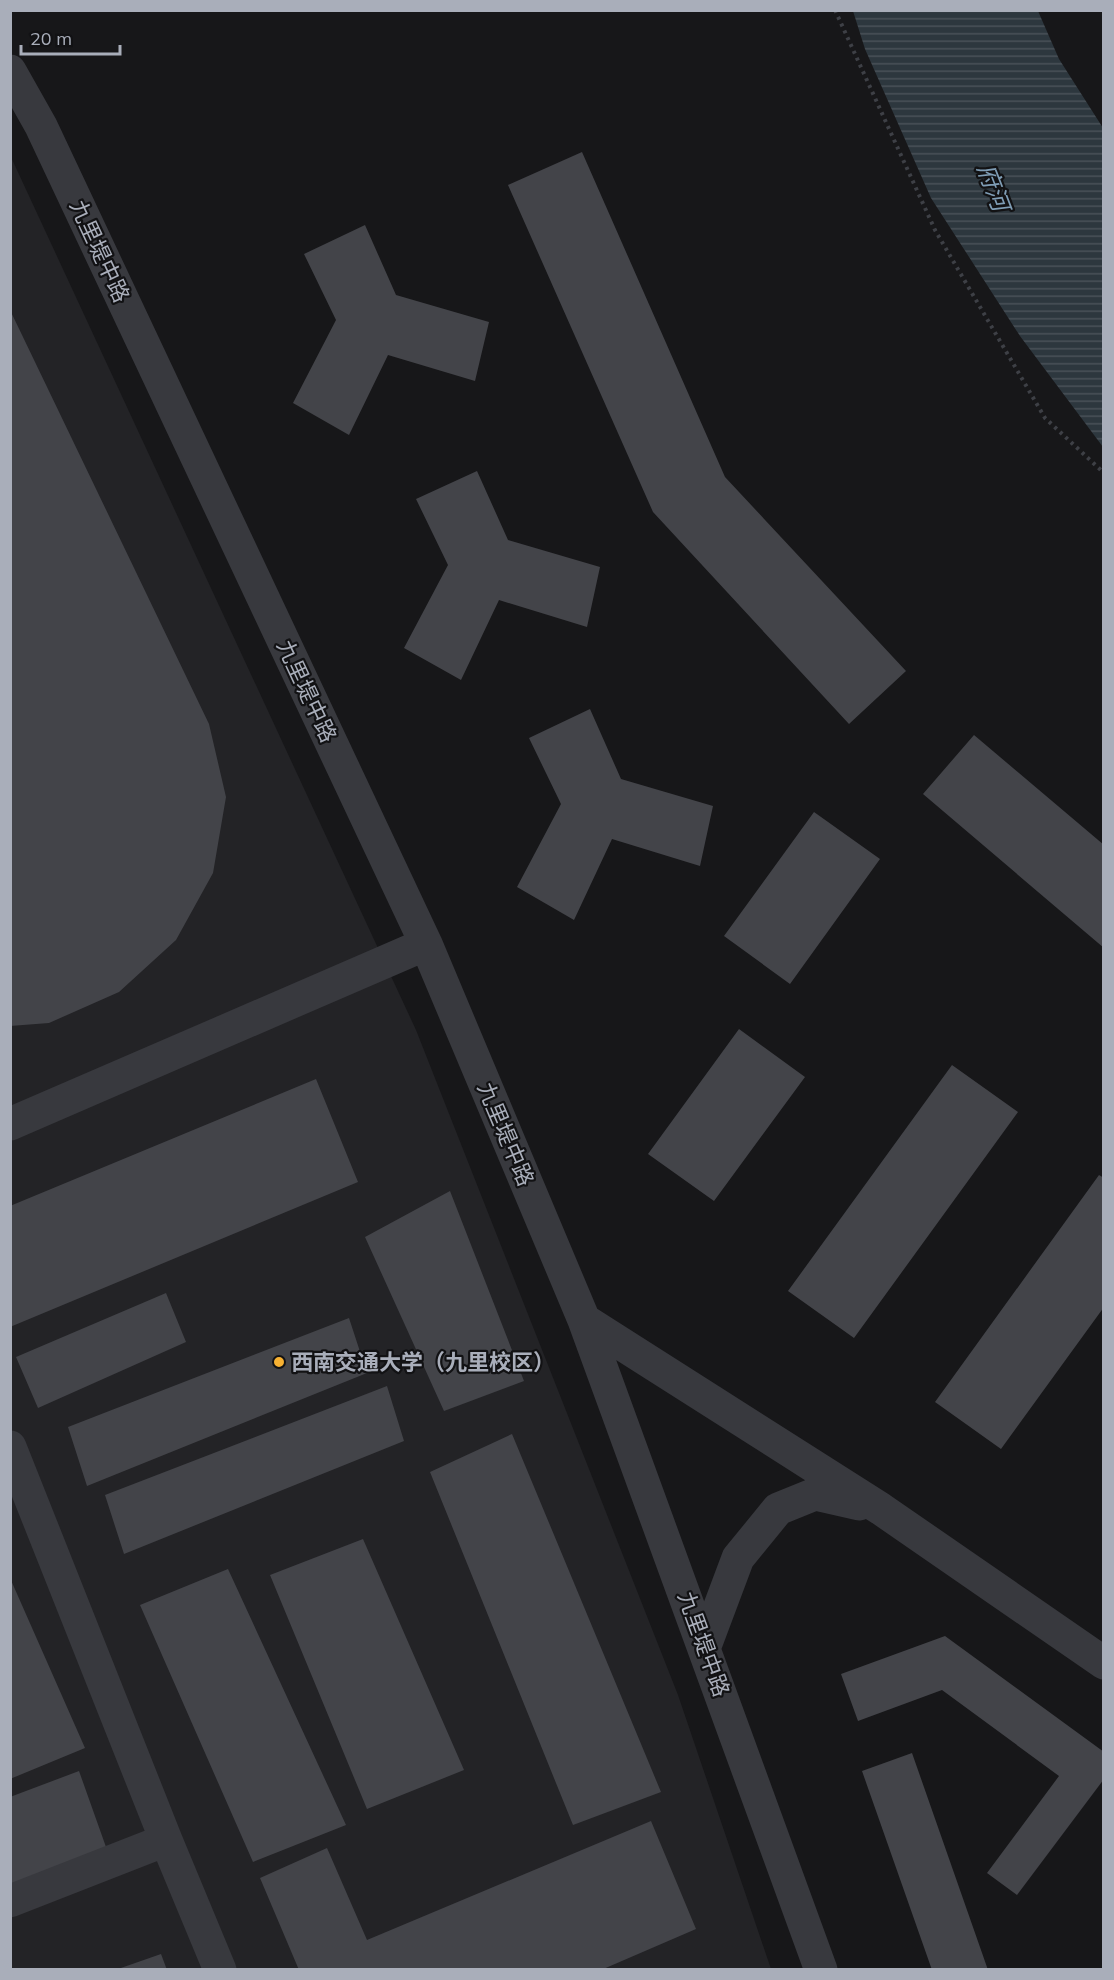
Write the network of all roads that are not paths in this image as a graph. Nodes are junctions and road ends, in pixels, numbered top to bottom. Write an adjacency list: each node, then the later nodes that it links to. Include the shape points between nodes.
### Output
1 (10, 71): 2 (street, 九里堤中路, via 41,126)
2 (426, 944): 3 (street); 4 (street, 九里堤中路)
3 (10, 1124)
4 (584, 1320): 6 (street); 7 (street, 九里堤中路)
5 (10, 1447): 9 (street)
6 (881, 1509): 7 (street, via 815,1494 778,1509 738,1558); 8 (street)
7 (705, 1646): 12 (street, 九里堤中路)
8 (1104, 1663)
9 (166, 1840): 10 (street); 11 (street)
10 (10, 1902)
11 (220, 1970)
12 (821, 1970)

